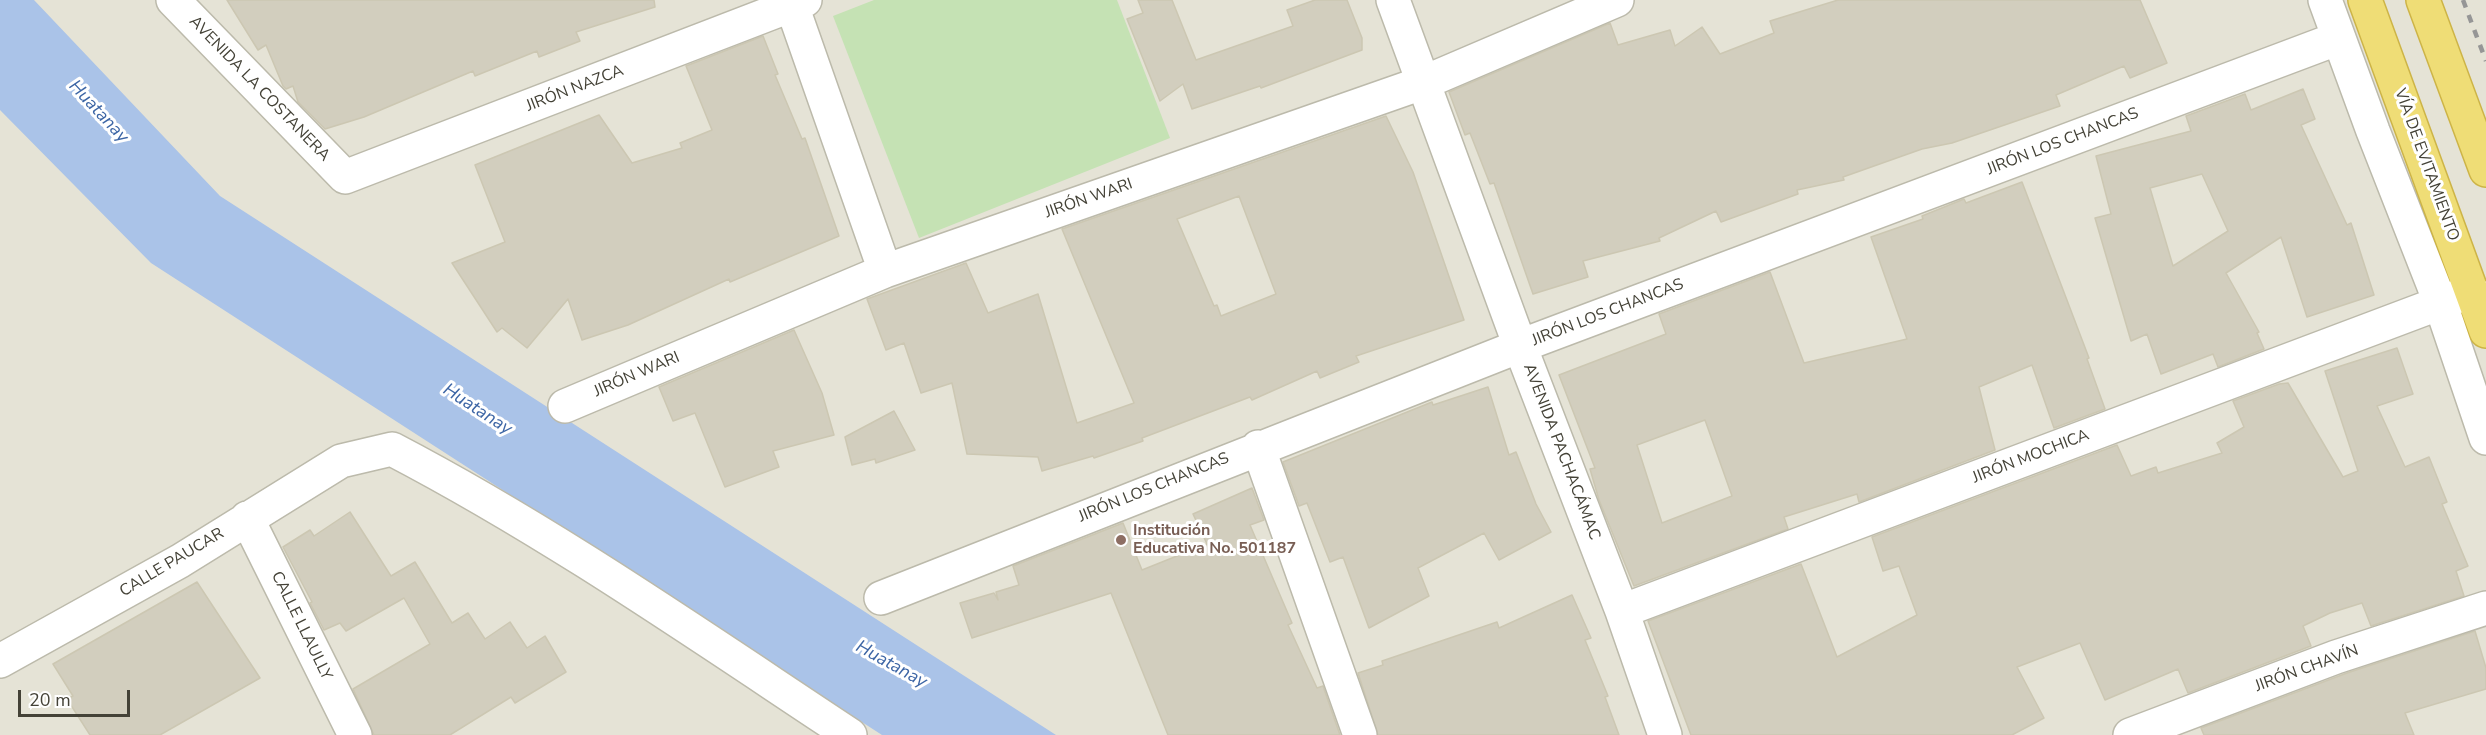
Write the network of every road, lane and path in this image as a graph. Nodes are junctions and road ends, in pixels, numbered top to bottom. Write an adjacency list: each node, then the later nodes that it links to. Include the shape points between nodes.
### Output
1 (173, 0): 11 (street, AVENIDA LA COSTANERA)
2 (1393, 0): 9 (street, AVENIDA PACHACÁMAC)
3 (1617, 0): 9 (street, JIRÓN WARI)
4 (2325, 0): 8 (street)
5 (2365, 0): 13 (highway, VÍA DE EVITAMIENTO)
6 (2422, 0): 10 (highway)
7 (796, 2): 11 (street, JIRÓN NAZCA); 12 (street)
8 (2339, 38): 14 (street); 16 (street, JIRÓN LOS CHANCAS)
9 (1425, 82): 12 (street, JIRÓN WARI); 16 (street, AVENIDA PACHACÁMAC)
10 (2486, 170)
11 (345, 177)
12 (885, 271): 17 (street, JIRÓN WARI)
13 (2472, 291): 14 (street, JIRÓN MOCHICA); 15 (highway, VÍA DE EVITAMIENTO)
14 (2440, 302): 18 (street); 23 (street, JIRÓN MOCHICA)
15 (2486, 331)
16 (1520, 346): 19 (street, JIRÓN LOS CHANCAS); 23 (street, AVENIDA PACHACÁMAC)
17 (565, 406)
18 (2486, 438)
19 (1258, 447): 21 (street, JIRÓN LOS CHANCAS); 27 (street)
20 (247, 518): 24 (street, CALLE PAUCAR, via 180,561); 25 (street, CALLE LLAULLY); 26 (street, CALLE PAUCAR, via 341,460 392,449 621,583)
21 (880, 598)
22 (2486, 608): 29 (street, JIRÓN CHAVÍN, via 2336,657)
23 (1622, 611): 28 (street, AVENIDA PACHACÁMAC)
24 (0, 661)
25 (355, 735)
26 (850, 735)
27 (1360, 735)
28 (1665, 735)
29 (2130, 735)

